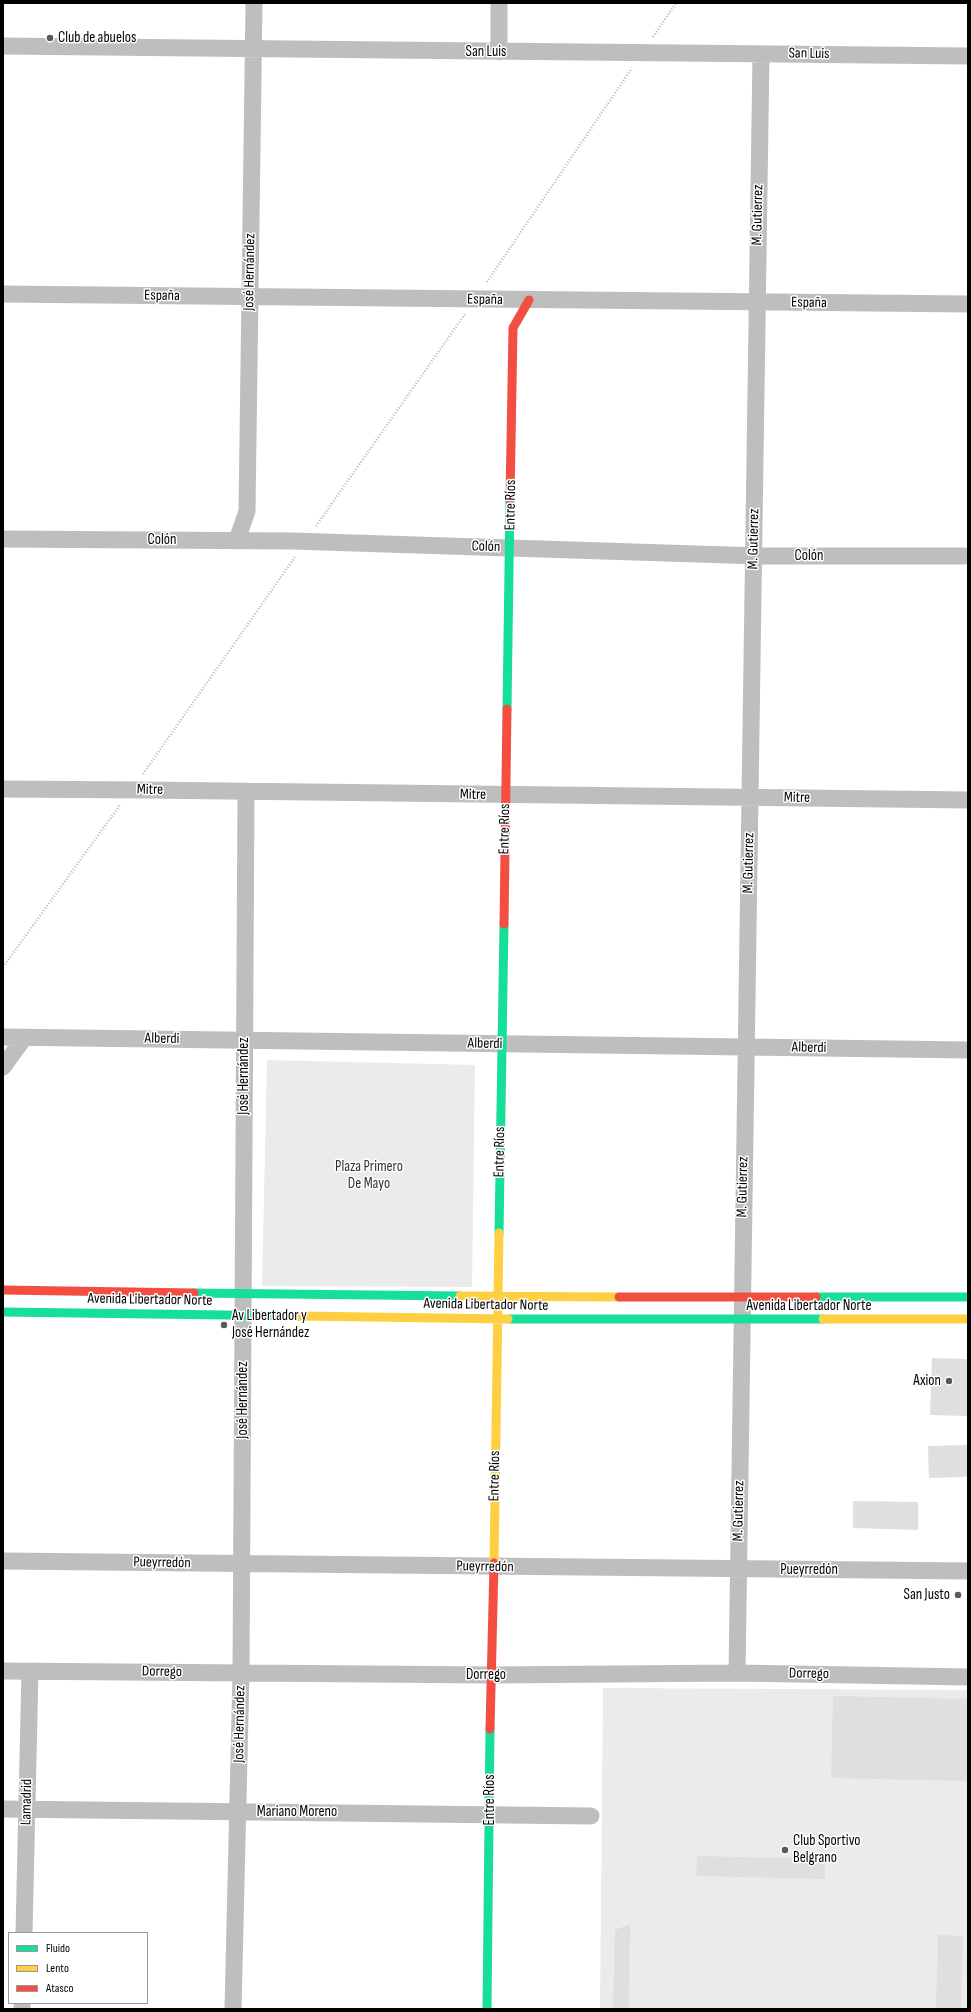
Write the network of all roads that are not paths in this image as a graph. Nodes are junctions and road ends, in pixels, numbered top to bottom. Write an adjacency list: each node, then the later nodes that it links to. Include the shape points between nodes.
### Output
1 (254, 3): 4 (street, José Hernández)
2 (499, 3): 5 (street)
3 (3, 46): 4 (street, San Luis)
4 (254, 49): 5 (street, San Luis); 9 (street, José Hernández)
5 (499, 52): 6 (street, San Luis, via 644,51)
6 (761, 54): 7 (street, San Luis); 11 (street, M. Gutierrez)
7 (968, 56)
8 (3, 294): 9 (street, España)
9 (249, 297): 10 (street, España); 14 (street, José Hernández, via 247,511)
10 (529, 300): 11 (street, España); 15 (main road, Entre Ríos, via 513,328)
11 (757, 302): 12 (street, España); 16 (street, M. Gutierrez)
12 (968, 304)
13 (3, 539): 14 (street, Colón)
14 (237, 540): 15 (street, Colón)
15 (510, 548): 16 (street, Colón); 20 (main road, Entre Ríos)
16 (753, 556): 17 (street, Colón); 21 (street, M. Gutierrez)
17 (968, 556)
18 (3, 789): 19 (street, Mitre)
19 (246, 791): 20 (street, Mitre); 25 (street, José Hernández)
20 (506, 795): 21 (street, Mitre); 26 (main road, Entre Ríos)
21 (750, 798): 22 (street, Mitre); 27 (street, M. Gutierrez)
22 (968, 800)
23 (3, 1037): 24 (street, Alberdi)
24 (24, 1038): 25 (street, Alberdi); 29 (street)
25 (244, 1041): 26 (street, Alberdi); 31 (street, José Hernández)
26 (502, 1044): 27 (street, Alberdi); 33 (main road, Entre Ríos)
27 (746, 1048): 28 (street, Alberdi); 34 (street, M. Gutierrez)
28 (968, 1050)
29 (3, 1067)
30 (3, 1290): 31 (main road, Avenida Libertador Norte)
31 (244, 1295): 33 (main road, Avenida Libertador Norte); 36 (street, José Hernández)
32 (968, 1297): 34 (main road, Avenida Libertador Norte)
33 (498, 1298): 34 (main road, Avenida Libertador Norte); 38 (main road, Entre Ríos)
34 (742, 1298): 39 (street, M. Gutierrez)
35 (3, 1312): 36 (main road, Avenida Libertador Norte)
36 (243, 1316): 38 (main road, Avenida Libertador Norte); 41 (street, José Hernández)
37 (968, 1319): 39 (main road, Avenida Libertador Norte)
38 (497, 1320): 39 (main road, Avenida Libertador Norte); 42 (main road, Entre Ríos)
39 (742, 1321): 43 (street, M. Gutierrez)
40 (3, 1561): 41 (street, Pueyrredón)
41 (241, 1564): 42 (street, Pueyrredón); 47 (street, José Hernández)
42 (494, 1567): 43 (street, Pueyrredón); 49 (main road, Entre Ríos)
43 (738, 1570): 44 (street, Pueyrredón); 48 (street, M. Gutierrez)
44 (968, 1571)
45 (3, 1671): 46 (street, Dorrego)
46 (30, 1671): 47 (street, Dorrego); 52 (street, Lamadrid)
47 (242, 1673): 49 (street, Dorrego); 53 (street, José Hernández)
48 (737, 1673): 49 (street, Dorrego); 50 (street, Dorrego)
49 (491, 1675): 54 (main road, Entre Ríos)
50 (968, 1677)
51 (3, 1809): 52 (street, Mariano Moreno)
52 (27, 1809): 53 (street, Mariano Moreno); 56 (street, Lamadrid)
53 (238, 1812): 54 (street, Mariano Moreno); 57 (street, José Hernández)
54 (490, 1814): 55 (street, Mariano Moreno); 58 (main road, Entre Ríos)
55 (591, 1816)
56 (24, 1932)
57 (233, 2009)
58 (487, 2009)

